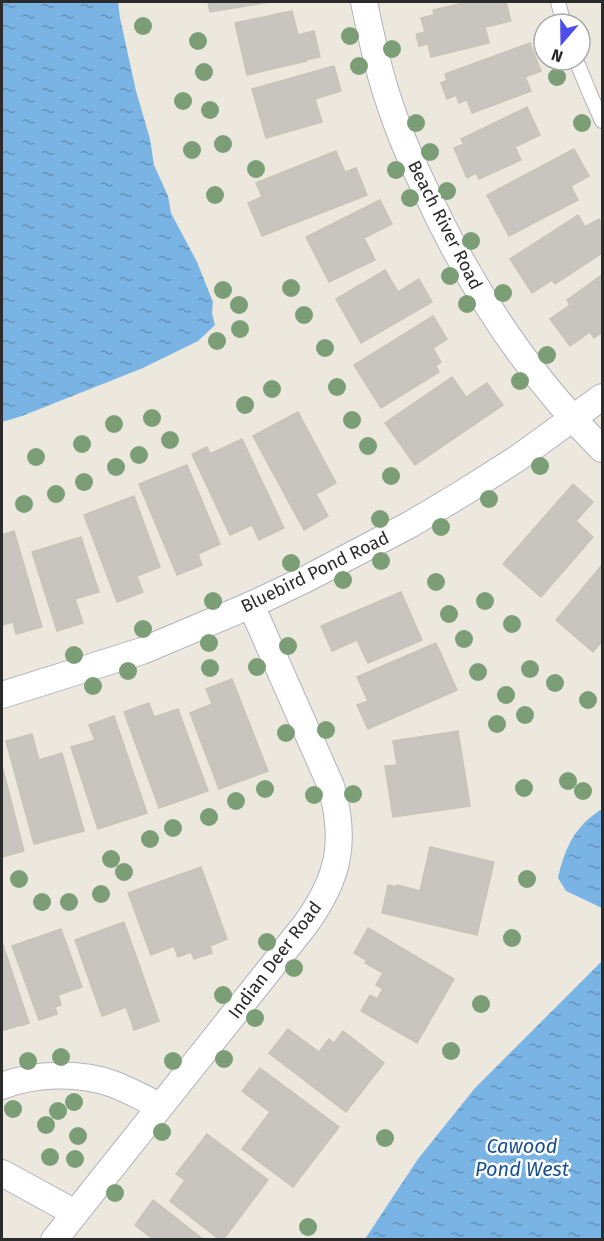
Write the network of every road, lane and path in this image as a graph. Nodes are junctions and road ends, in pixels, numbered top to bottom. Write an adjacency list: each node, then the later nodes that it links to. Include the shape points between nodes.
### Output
1 (364, 2): 5 (street, Beach River Road, via 393,116 447,236 501,326)
2 (581, 72): 3 (lane)
3 (603, 121)
4 (603, 397): 5 (street, Bluebird Pond Road)
5 (573, 418): 6 (street, Beach River Road); 7 (street, Bluebird Pond Road, via 518,458 429,513)
6 (603, 449)
7 (251, 605): 8 (street, Bluebird Pond Road, via 142,651); 10 (street, Indian Deer Road, via 331,786 339,824 338,857 313,915)
8 (2, 695)
9 (2, 1086): 10 (street, via 42,1077 77,1077 112,1084)
10 (160, 1106): 12 (street, Indian Deer Road)
11 (2, 1173): 12 (street)
12 (75, 1212): 13 (street, Indian Deer Road)
13 (54, 1239)

